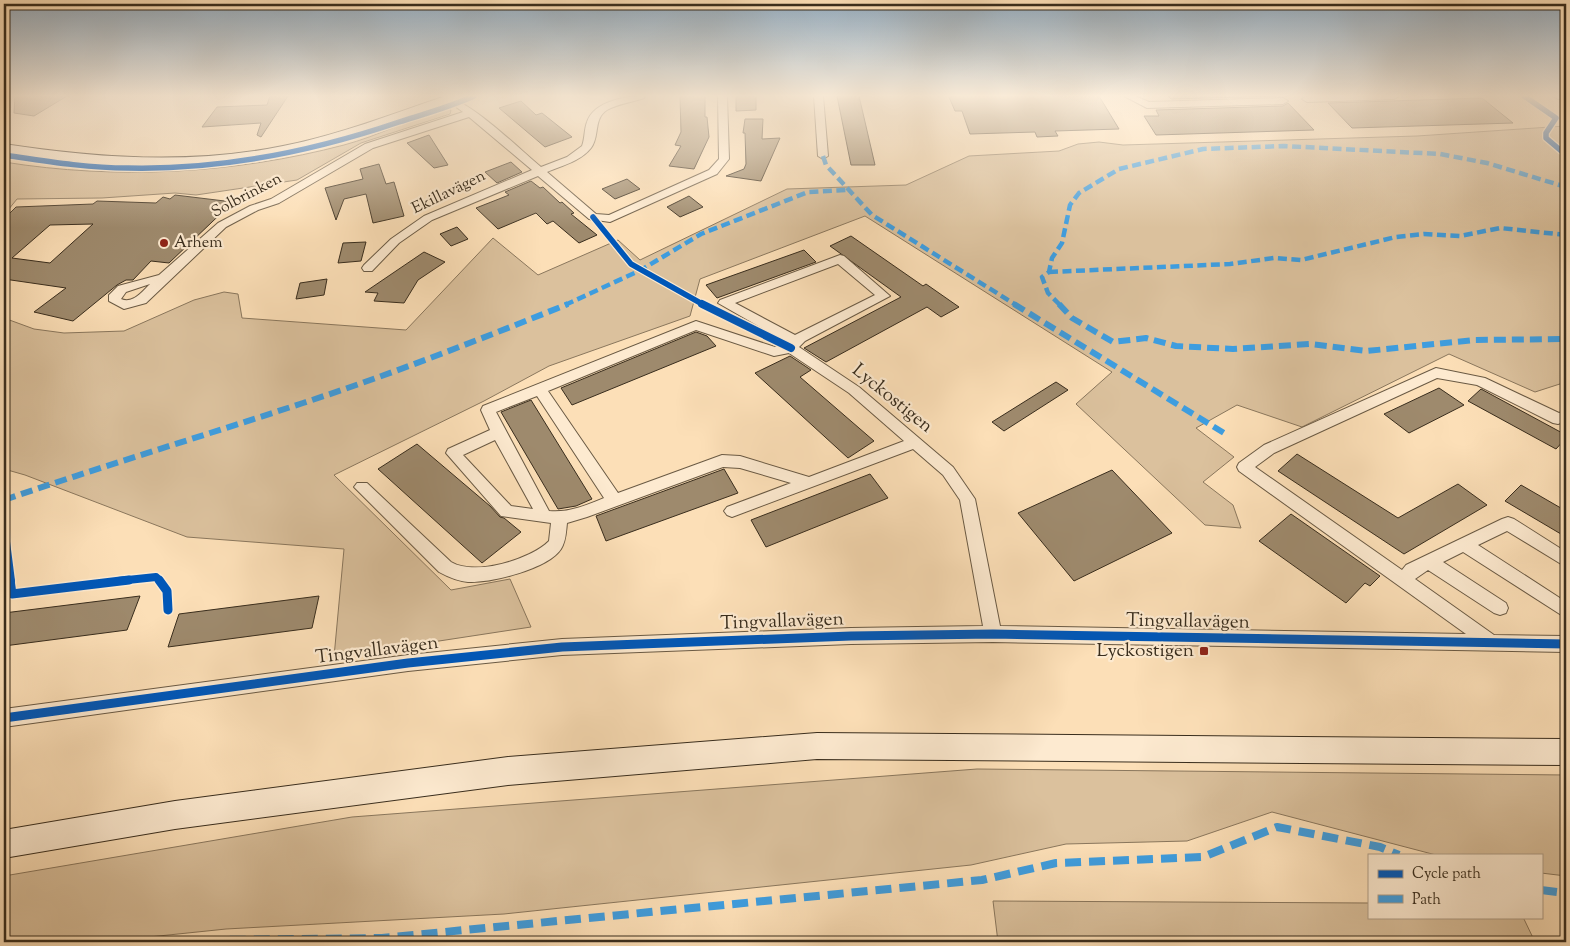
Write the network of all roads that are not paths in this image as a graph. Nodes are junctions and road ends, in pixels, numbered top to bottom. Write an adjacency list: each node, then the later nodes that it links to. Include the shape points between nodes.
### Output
1 (327, 140): 7 (main road, via 246,157 176,162 108,162)
2 (384, 140): 11 (street, Solbrinken, via 275,201 236,217)
3 (504, 140): 9 (street)
4 (590, 140): 9 (street, Ekillavägen, via 587,148 571,158)
5 (723, 140): 9 (street, via 724,158 713,172 610,219 593,217)
6 (822, 140): 8 (street)
7 (4, 148)
8 (823, 156)
9 (540, 171): 10 (street, Ekillavägen, via 428,218 395,241)
10 (368, 268)
11 (163, 278)
12 (794, 345): 12 (street, Lyckostigen, via 800,338 884,296 840,259 724,303); 13 (street, via 774,352 696,325); 16 (street, Lyckostigen)
13 (540, 390): 15 (street, via 488,410); 19 (street)
14 (1566, 416): 25 (street, via 1558,419 1480,381 1436,372 1268,449 1244,467)
15 (498, 432): 21 (street); 21 (street, via 453,453 507,512)
16 (916, 443): 17 (street); 28 (street, Lyckostigen, via 948,471 966,499)
17 (809, 483): 19 (street, via 740,462 722,461); 20 (street)
18 (362, 487): 21 (street, via 455,573 498,572 548,552 555,545)
19 (614, 500): 21 (street)
20 (732, 511)
21 (552, 518)
22 (1465, 544): 23 (street, via 1508,523); 24 (street); 27 (street)
23 (1566, 560)
24 (1429, 562): 25 (street, via 1412,570); 26 (street)
25 (1404, 580): 29 (street)
26 (1500, 608)
27 (1566, 611)
28 (993, 634): 29 (street, Tingvallavägen); 31 (street, Tingvallavägen, via 562,647 132,698)
29 (1493, 644): 30 (street, Tingvallavägen)
30 (1566, 644)
31 (4, 718)
32 (1566, 752): 33 (main road, via 817,746 508,771 175,815)
33 (4, 844)

